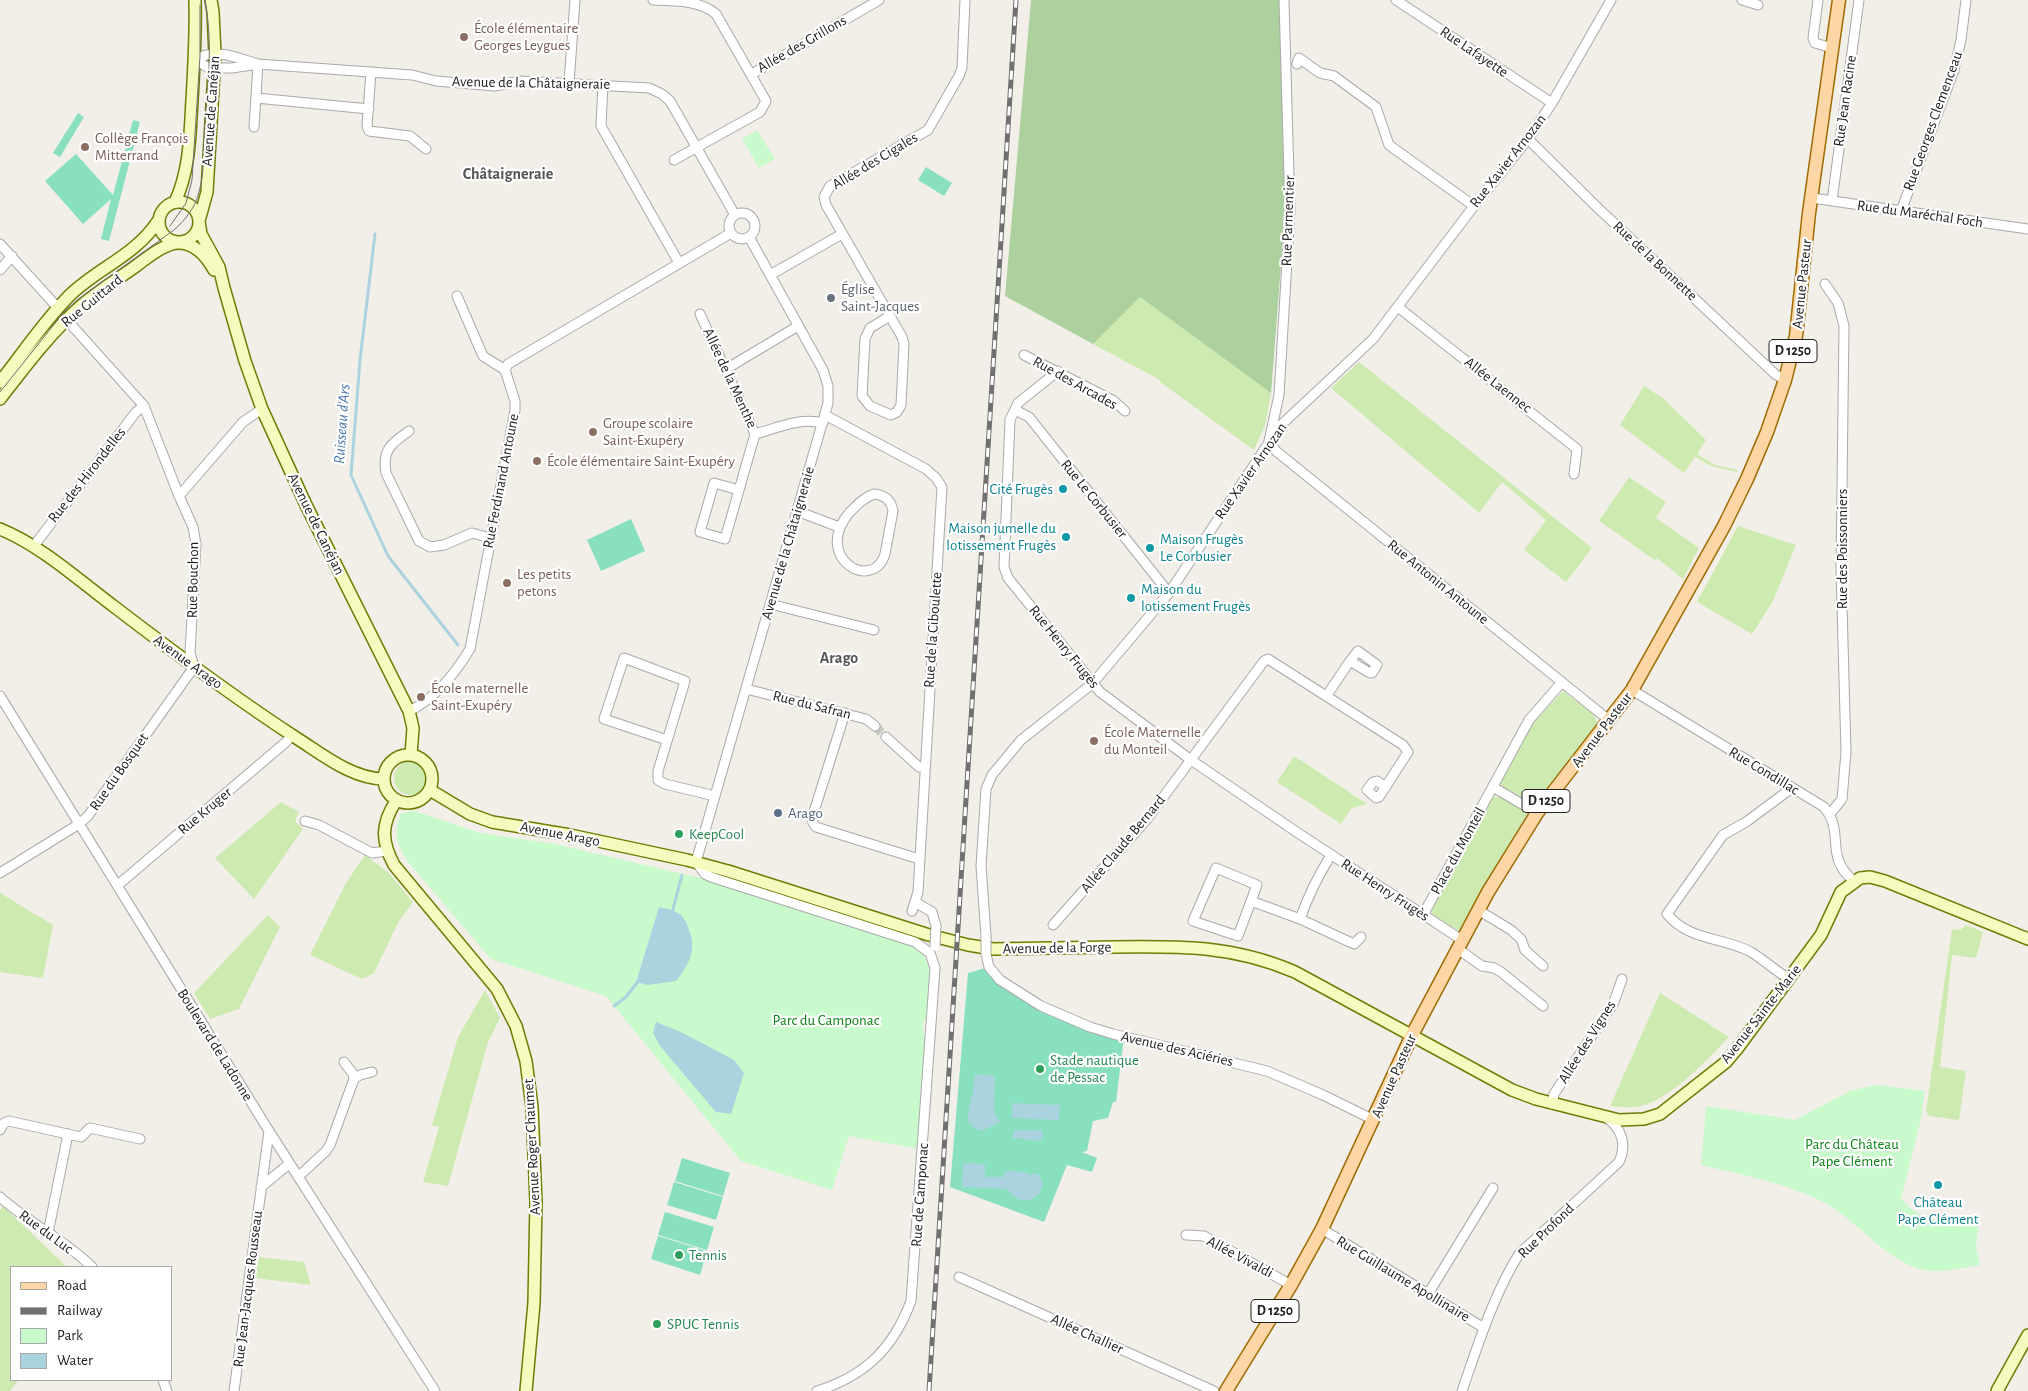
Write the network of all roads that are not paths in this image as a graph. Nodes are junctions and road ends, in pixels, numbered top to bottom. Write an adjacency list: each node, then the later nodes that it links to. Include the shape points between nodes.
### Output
1 (195, 0): 18 (main road, Avenue de Canéjan)
2 (211, 0): 17 (main road, Avenue de Canéjan)
3 (575, 0): 24 (street)
4 (653, 0): 23 (street, via 694,3 711,9)
5 (878, 0): 23 (street, Allée des Grillons)
6 (965, 0): 44 (street, Allée des Cigales, via 962,68 928,130 830,186 827,191 824,197 826,205)
7 (1284, 0): 75 (street, Rue Parmentier, via 1290,211 1279,395)
8 (1396, 0): 27 (street, Rue Lafayette)
9 (1611, 0): 27 (street, Rue Xavier Arnozan)
10 (1742, 0): 15 (street)
11 (1818, 0): 16 (street, via 1813,38 1815,43)
12 (1839, 0): 16 (main road, Avenue Pasteur / D 1250)
13 (1859, 0): 35 (street, Rue Jean Racine)
14 (1966, 0): 38 (street, Rue Georges Clemenceau, via 1954,70)
15 (1758, 4)
16 (1832, 48): 34 (main road, Avenue Pasteur / D 1250)
17 (215, 54): 18 (street); 19 (street, Avenue de la Châtaigneraie); 21 (main road, Avenue de Canéjan)
18 (195, 60): 21 (street); 36 (main road, Avenue de Canéjan, via 185,175)
19 (258, 64): 21 (street, Avenue de la Châtaigneraie); 22 (street, Avenue de la Châtaigneraie); 26 (street)
20 (1297, 64): 37 (street, via 1300,58 1320,73 1334,76 1376,107 1389,145)
21 (215, 68): 41 (main road, Avenue de Canéjan, via 206,192)
22 (371, 72): 24 (street, Avenue de la Châtaigneraie, via 412,75 436,82 495,86 514,82); 28 (street)
23 (752, 74): 31 (street, via 765,98 763,109)
24 (569, 83): 25 (street, Avenue de la Châtaigneraie)
25 (602, 84): 31 (street, Avenue de la Châtaigneraie, via 642,86 662,94 670,101); 49 (street, via 601,126)
26 (256, 98): 28 (street); 29 (street)
27 (1552, 103): 30 (street, Rue Xavier Arnozan)
28 (368, 109): 32 (street, via 367,126 372,132 410,136)
29 (254, 127)
30 (1528, 139): 37 (street, Rue Xavier Arnozan); 65 (street, Rue de la Bonnette)
31 (696, 148): 33 (street); 39 (street, Avenue de la Châtaigneraie)
32 (426, 149)
33 (674, 160)
34 (1812, 198): 35 (street, Rue du Maréchal Foch); 65 (main road, Avenue Pasteur / D 1250, via 1800,314)
35 (1832, 201): 38 (street, Rue du Maréchal Foch)
36 (175, 202): 40 (main road, Avenue de Canéjan, via 162,210); 41 (main road, Avenue de Canéjan, via 190,205 197,211)
37 (1474, 206): 55 (street, Rue Xavier Arnozan)
38 (1901, 211): 42 (street, Rue du Maréchal Foch)
39 (736, 214): 43 (street, via 730,223); 45 (street, via 747,214 753,219 755,227)
40 (158, 221): 46 (main road, Avenue de Canéjan, via 165,237); 56 (main road, Rue Guittard, via 134,248)
41 (199, 221): 46 (main road, Avenue de Canéjan, via 199,228 191,238); 53 (main road, Avenue de Canéjan, via 201,234 219,267)
42 (2028, 229)
43 (731, 233): 45 (street, via 739,239); 49 (street)
44 (842, 234): 51 (street); 58 (street, Allée des Cigales)
45 (749, 237): 51 (street, Avenue de la Châtaigneraie)
46 (179, 242): 53 (main road, Avenue de Canéjan, via 192,245 203,254); 59 (main road, Rue Guittard, via 144,260)
47 (0, 244): 48 (street)
48 (12, 256): 50 (street); 56 (street)
49 (679, 263): 63 (street, via 514,359)
50 (0, 270)
51 (770, 275): 60 (street, Avenue de la Châtaigneraie)
52 (1825, 284): 113 (street, Rue des Poissonniers, via 1838,303 1844,326 1841,570 1846,752 1842,799)
53 (224, 288): 69 (main road, Avenue de Canéjan)
54 (457, 296): 63 (street, via 483,356)
55 (1398, 307): 75 (street, Rue Xavier Arnozan, via 1373,339); 76 (street, Allée Laennec, via 1577,449)
56 (58, 308): 66 (main road, Rue Guittard)
57 (700, 314): 62 (street, Allée de la Menthe)
58 (890, 316): 58 (street, Allée des Cigales, via 870,328 865,339 862,396 870,406 891,415 901,404 904,344)
59 (66, 320): 67 (main road, Rue Guittard); 68 (street)
60 (798, 326): 62 (street); 72 (street, Avenue de la Châtaigneraie, via 826,378 829,395)
61 (1024, 355): 64 (street, Rue des Arcades)
62 (726, 369): 74 (street, Allée de la Menthe)
63 (505, 370): 82 (street, Rue Ferdinand Antoune, via 515,410)
64 (1058, 371): 70 (street, Rue Henry Frugès, via 1018,403); 71 (street, Rue des Arcades, via 1114,401)
65 (1785, 380): 92 (main road, Avenue Pasteur / D 1250, via 1748,479)
66 (0, 382)
67 (0, 399)
68 (144, 406): 78 (street, Rue Bouchon); 83 (street, Rue des Hirondelles, via 136,412)
69 (262, 409): 78 (street, via 243,422); 95 (main road, Avenue de Canéjan, via 308,510)
70 (1015, 410): 84 (street, Rue Le Corbusier, via 1029,417); 90 (street, Rue Henry Frugès, via 1010,420 1004,567 1008,578)
71 (1125, 411)
72 (824, 419): 74 (street, Allée de la Menthe, via 803,420); 79 (street, Avenue de la Châtaigneraie); 104 (street, Rue de la Ciboulette, via 926,469 942,487)
73 (409, 430): 82 (street, via 390,445 384,461 386,473 419,541 430,547 444,545 472,533)
74 (755, 434): 77 (street)
75 (1269, 440): 84 (street, Rue Xavier Arnozan); 89 (street, Rue Antonin Antoune, via 1276,451)
76 (1574, 474)
77 (739, 490): 77 (street, via 725,539 700,532 714,483)
78 (179, 496): 88 (street, Rue Bouchon, via 193,527 196,544 190,653)
79 (797, 511): 80 (street); 85 (street, Avenue de la Châtaigneraie)
80 (839, 527): 80 (street, via 837,547 843,559 852,568 872,570 881,564 885,554 892,506 885,497 868,496)
81 (0, 530): 83 (main road, Avenue Arago)
82 (490, 538): 95 (street, Rue Ferdinand Antoune, via 470,649 428,701)
83 (33, 546): 88 (main road, Avenue Arago)
84 (1169, 593): 90 (street, Rue Xavier Arnozan)
85 (770, 604): 86 (street); 91 (street, Avenue de la Châtaigneraie)
86 (874, 630)
87 (1350, 661): 93 (street)
88 (194, 667): 99 (main road, Avenue Arago); 115 (street, Rue du Bosquet, via 88,816)
89 (1562, 682): 97 (street, Rue Antonin Antoune); 107 (street, Place du Monteil, via 1529,720)
90 (1092, 684): 103 (street, Rue Henry Frugès); 135 (street, Rue Xavier Arnozan, bridge, via 1021,740 992,775 986,789 981,866)
91 (746, 689): 96 (street, Rue du Safran); 110 (street, Avenue de la Châtaigneraie)
92 (1632, 690): 97 (main road, Avenue Pasteur / D 1250); 108 (street, Rue Condillac)
93 (1327, 695): 103 (street, Allée Claude Bernard, via 1268,659); 106 (street, via 1404,745 1408,752)
94 (0, 696): 115 (street, Boulevard de Ladonne)
95 (409, 711): 102 (main road, Avenue de Canéjan, via 413,735)
96 (845, 713): 98 (street, Rue du Safran, via 866,719); 118 (street, via 812,823 816,827)
97 (1610, 721): 112 (main road, Avenue Pasteur / D 1250)
98 (875, 726)
99 (292, 735): 105 (main road, Avenue Arago, via 353,771); 122 (street, Rue Kruger)
100 (886, 737): 104 (street)
101 (667, 740): 101 (street, via 604,719 624,658 685,681); 110 (street, via 658,780)
102 (411, 755): 105 (main road, via 392,761); 109 (main road, via 429,768 432,775)
103 (1191, 760): 117 (street, Rue Henry Frugès); 129 (street, Allée Claude Bernard, via 1147,818)
104 (925, 768): 118 (street, Rue de la Ciboulette)
105 (384, 779): 111 (main road, via 388,794)
106 (1386, 787)
107 (1493, 787): 112 (street); 127 (street, Place du Monteil)
108 (1792, 788): 113 (street, Rue Condillac); 137 (street, via 1723,835 1667,914 1694,934 1750,952)
109 (430, 790): 111 (main road, via 411,804); 119 (main road, Avenue Arago, via 470,814 492,822)
110 (715, 796): 119 (street, Avenue de la Châtaigneraie)
111 (396, 800): 116 (main road, Avenue Roger Chaumet, via 385,825)
112 (1536, 813): 125 (main road, Avenue Pasteur / D 1250)
113 (1830, 814): 121 (street, via 1836,858)
114 (305, 821): 116 (street, via 372,853)
115 (79, 824): 120 (street, Rue du Bosquet); 122 (street, Boulevard de Ladonne)
116 (387, 851): 166 (main road, Avenue Roger Chaumet, via 394,865 489,977 511,1014 523,1048 532,1100 536,1202 533,1312)
117 (1331, 855): 127 (street, Rue Henry Frugès); 128 (street, via 1318,875)
118 (919, 859): 124 (street, Rue de la Ciboulette)
119 (696, 862): 133 (street, via 705,874); 139 (main road, Avenue de la Forge, via 929,935 978,947 1186,946 1239,953 1296,972)
120 (0, 873)
121 (1854, 881): 131 (main road, via 1860,878 1884,881); 137 (main road, Avenue Sainte-Marie, via 1841,892 1825,929)
122 (118, 885): 147 (street, Boulevard de Ladonne)
123 (1252, 901): 123 (street, via 1238,936 1193,922 1216,868 1257,885); 128 (street)
124 (915, 902): 126 (street, Rue de la Ciboulette); 133 (street, Rue de Camponac, bridge, via 932,912 936,926)
125 (1478, 910): 132 (main road, Avenue Pasteur / D 1250); 134 (street, via 1512,930 1521,939 1525,950)
126 (912, 911)
127 (1423, 915): 132 (street, Rue Henry Frugès)
128 (1300, 919): 130 (street, via 1354,944)
129 (1053, 925)
130 (1361, 937)
131 (2028, 939)
132 (1460, 945): 138 (street, Rue Henry Frugès, via 1482,966 1501,972); 139 (main road, Avenue Pasteur / D 1250)
133 (933, 950): 167 (street, Rue de Camponac, via 935,980 911,1301 894,1337 876,1359 853,1376)
134 (1543, 966)
135 (988, 967): 145 (street, Avenue des Aciéries, via 1000,980 1041,1006 1090,1027 1152,1045 1267,1070)
136 (1622, 980): 143 (street, Allée des Vignes, via 1614,1002 1554,1094)
137 (1789, 980): 144 (main road, Avenue Sainte-Marie, via 1726,1062 1674,1104 1644,1120)
138 (1544, 1006)
139 (1412, 1035): 143 (main road, Avenue Sainte-Marie, via 1503,1086); 145 (main road, Avenue Pasteur / D 1250)
140 (344, 1062): 142 (street)
141 (372, 1072): 142 (street)
142 (354, 1079): 151 (street, via 330,1145)
143 (1552, 1104): 144 (main road, Avenue Sainte-Marie)
144 (1604, 1116): 162 (street, Rue Profond, via 1616,1127 1622,1139 1624,1148 1619,1162 1519,1254 1509,1269)
145 (1374, 1120): 155 (main road, Avenue Pasteur / D 1250)
146 (0, 1130): 148 (street, via 9,1121)
147 (269, 1131): 150 (street, Boulevard de Ladonne); 152 (street, Rue Jean-Jacques Rousseau)
148 (68, 1134): 149 (street, via 81,1137 90,1128); 156 (street)
149 (140, 1139)
150 (289, 1164): 151 (street, Boulevard de Ladonne); 152 (street)
151 (298, 1177): 165 (street, Boulevard de Ladonne)
152 (261, 1187): 164 (street, Rue Jean-Jacques Rousseau)
153 (1493, 1188): 161 (street)
154 (0, 1196): 156 (street, Rue du Luc)
155 (1322, 1230): 160 (main road, Avenue Pasteur / D 1250); 161 (street, Rue Guillaume Apollinaire)
156 (48, 1233): 158 (street, Rue du Luc)
157 (1186, 1235): 160 (street, Allée Vivaldi, via 1204,1236)
158 (91, 1266)
159 (959, 1278): 168 (street, Allée Challier)
160 (1291, 1285): 169 (main road, Avenue Pasteur / D 1250)
161 (1428, 1294): 162 (street, Rue Guillaume Apollinaire)
162 (1484, 1328): 170 (street, Rue Profond)
163 (2028, 1335): 171 (main road)
164 (234, 1391)
165 (435, 1391)
166 (526, 1391)
167 (817, 1391)
168 (1214, 1391)
169 (1226, 1391)
170 (1462, 1391)
171 (1997, 1391)

